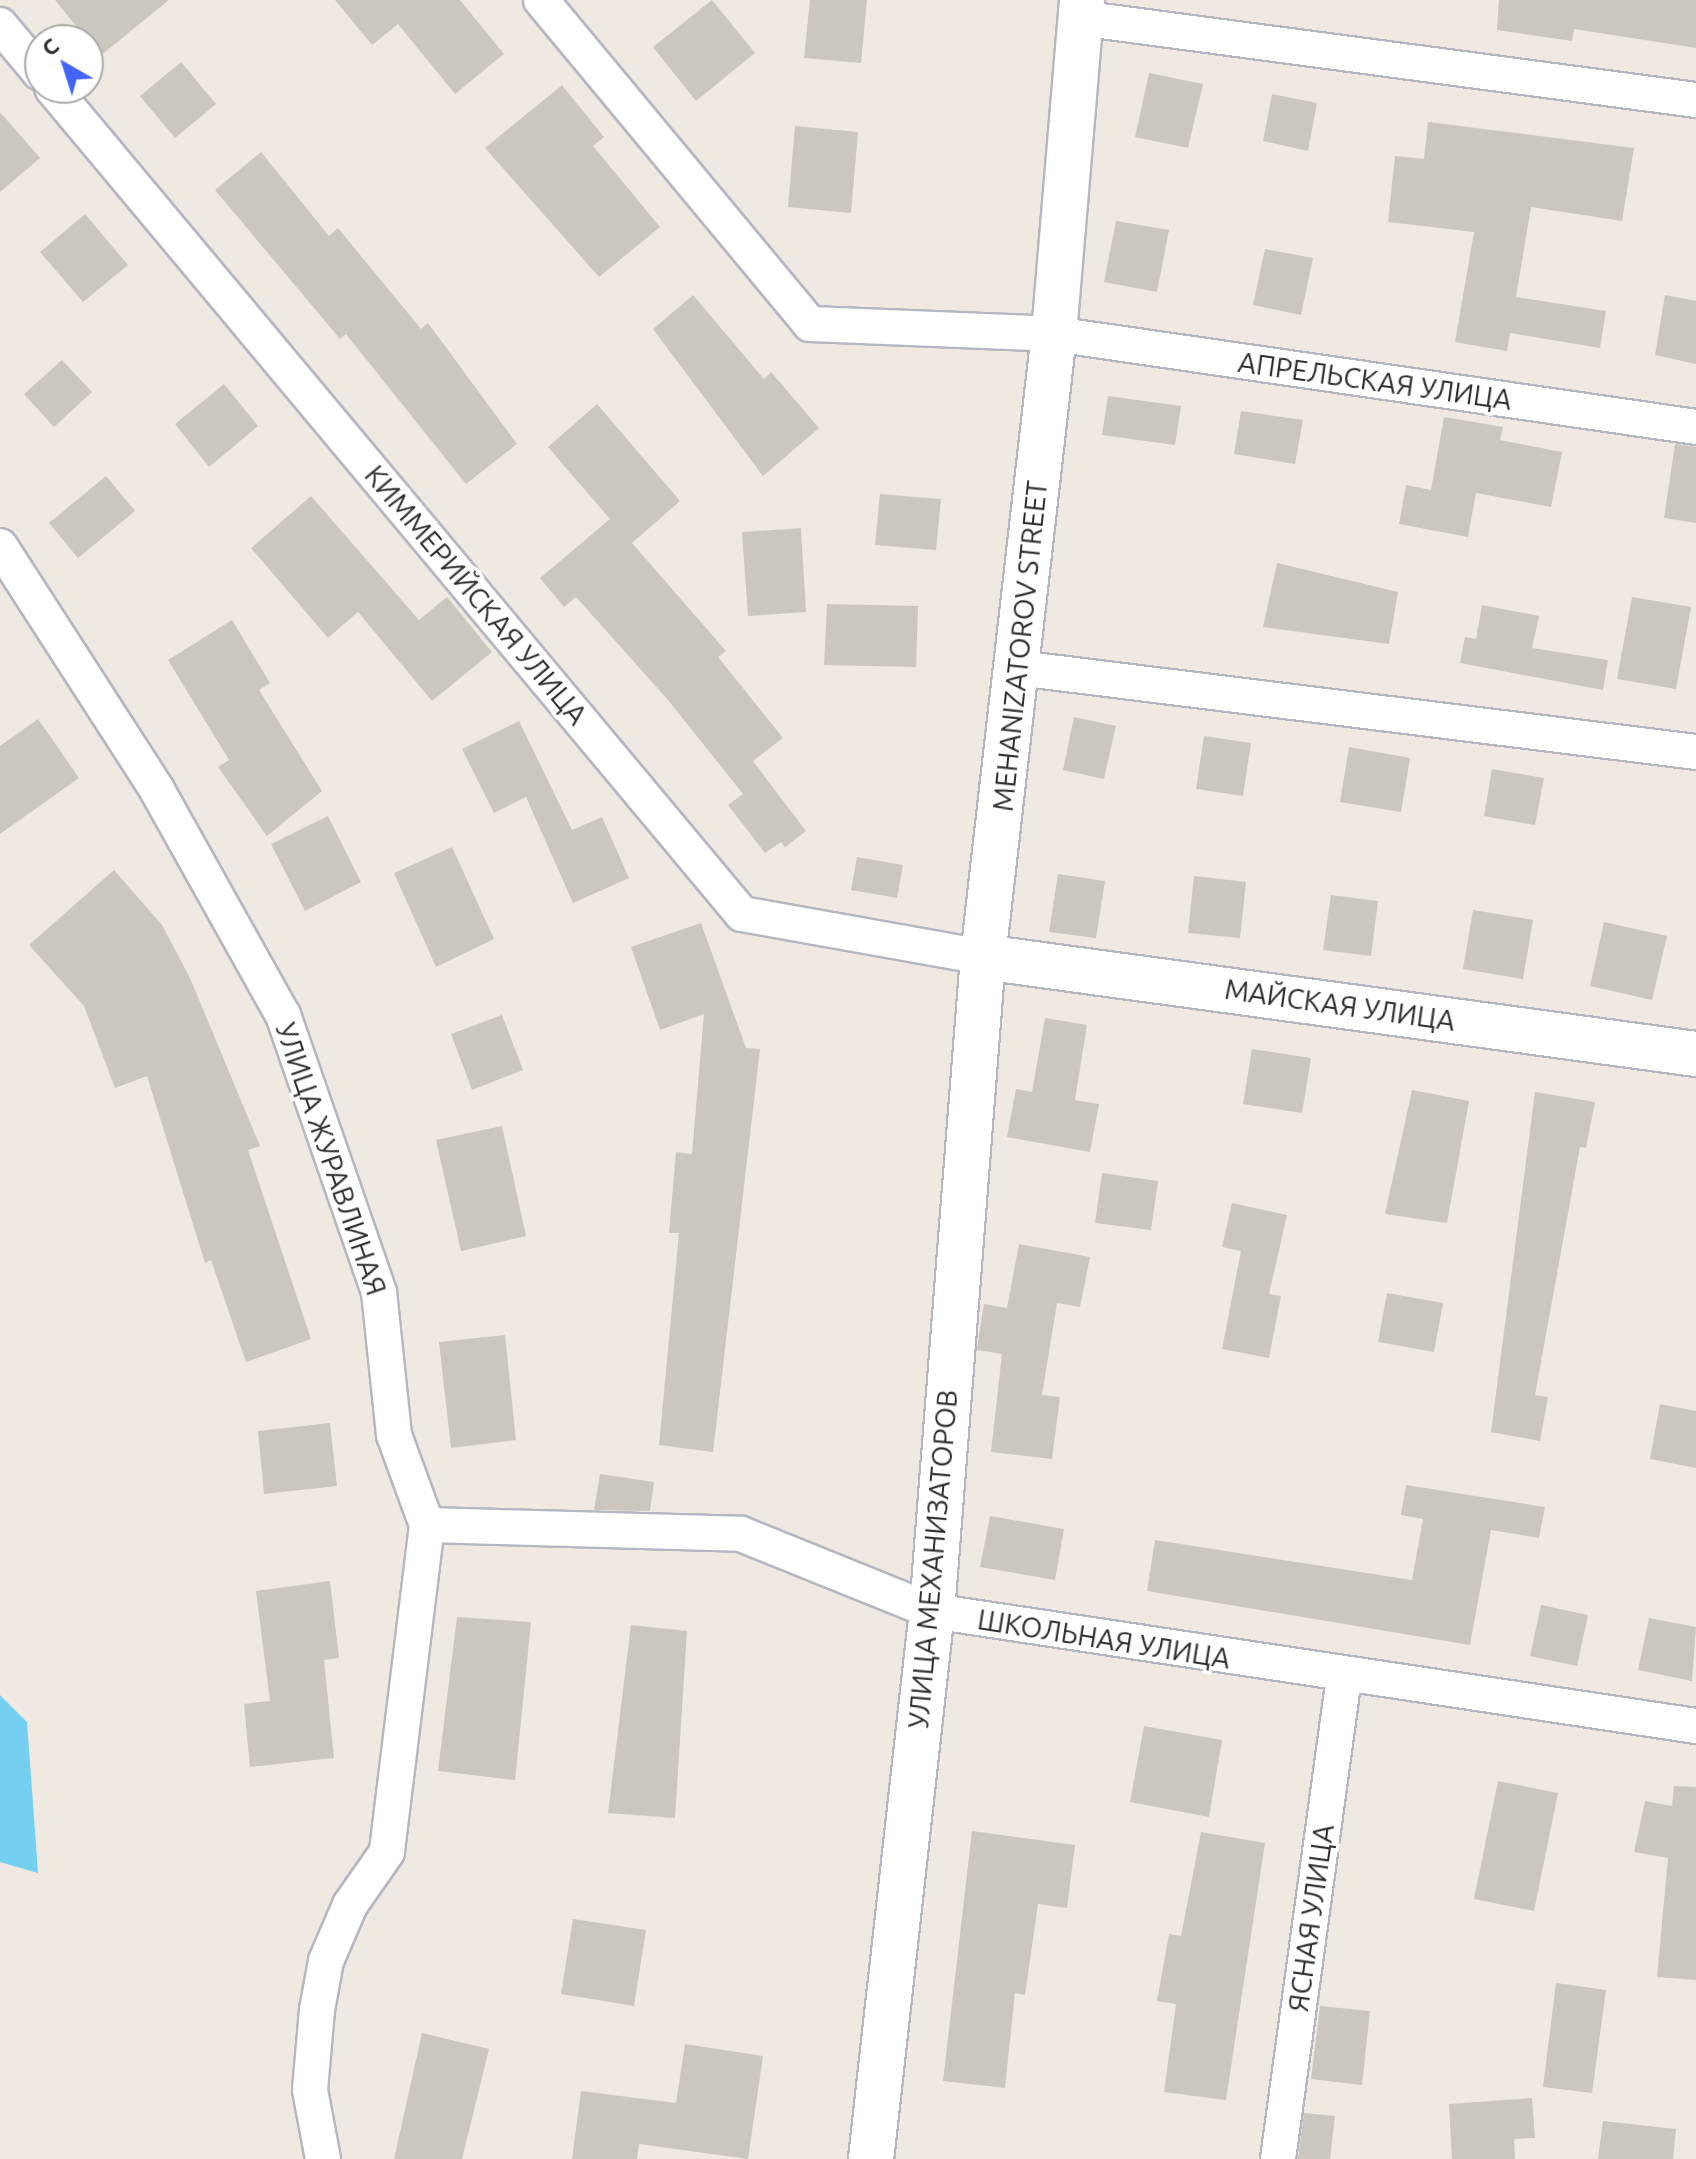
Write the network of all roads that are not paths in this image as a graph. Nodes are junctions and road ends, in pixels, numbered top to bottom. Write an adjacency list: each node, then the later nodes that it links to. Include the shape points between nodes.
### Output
1 (541, 0): 7 (street, АПРЕЛЬСКАЯ УЛИЦА, via 810,324)
2 (1080, 9): 5 (street); 7 (street)
3 (0, 25): 4 (street)
4 (24, 54)
5 (1696, 100)
6 (65, 104): 12 (street, КИММЕРИЙСКАЯ УЛИЦА, via 742,914)
7 (1054, 334): 8 (street, АПРЕЛЬСКАЯ УЛИЦА); 10 (street, MEHANIZATOROV STREET)
8 (1696, 427)
9 (0, 546): 14 (street, УЛИЦА ЖУРАВЛИНАЯ, via 157,790 283,1015 379,1292 394,1435)
10 (1018, 668): 11 (street); 12 (street, MEHANIZATOROV STREET)
11 (1696, 752)
12 (983, 957): 13 (street, МАЙСКАЯ УЛИЦА); 15 (street, УЛИЦА МЕХАНИЗАТОРОВ)
13 (1696, 1054)
14 (427, 1525): 15 (street, ШКОЛЬНАЯ УЛИЦА, via 741,1534); 18 (street, УЛИЦА ЖУРАВЛИНАЯ, via 387,1852 350,1905 326,1961 317,2010 310,2090)
15 (932, 1611): 16 (street, ШКОЛЬНАЯ УЛИЦА); 19 (street, УЛИЦА МЕХАНИЗАТОРОВ)
16 (1344, 1677): 17 (street, ШКОЛЬНАЯ УЛИЦА); 20 (street, ЯСНАЯ УЛИЦА)
17 (1696, 1726)
18 (323, 2159)
19 (871, 2159)
20 (1278, 2159)

